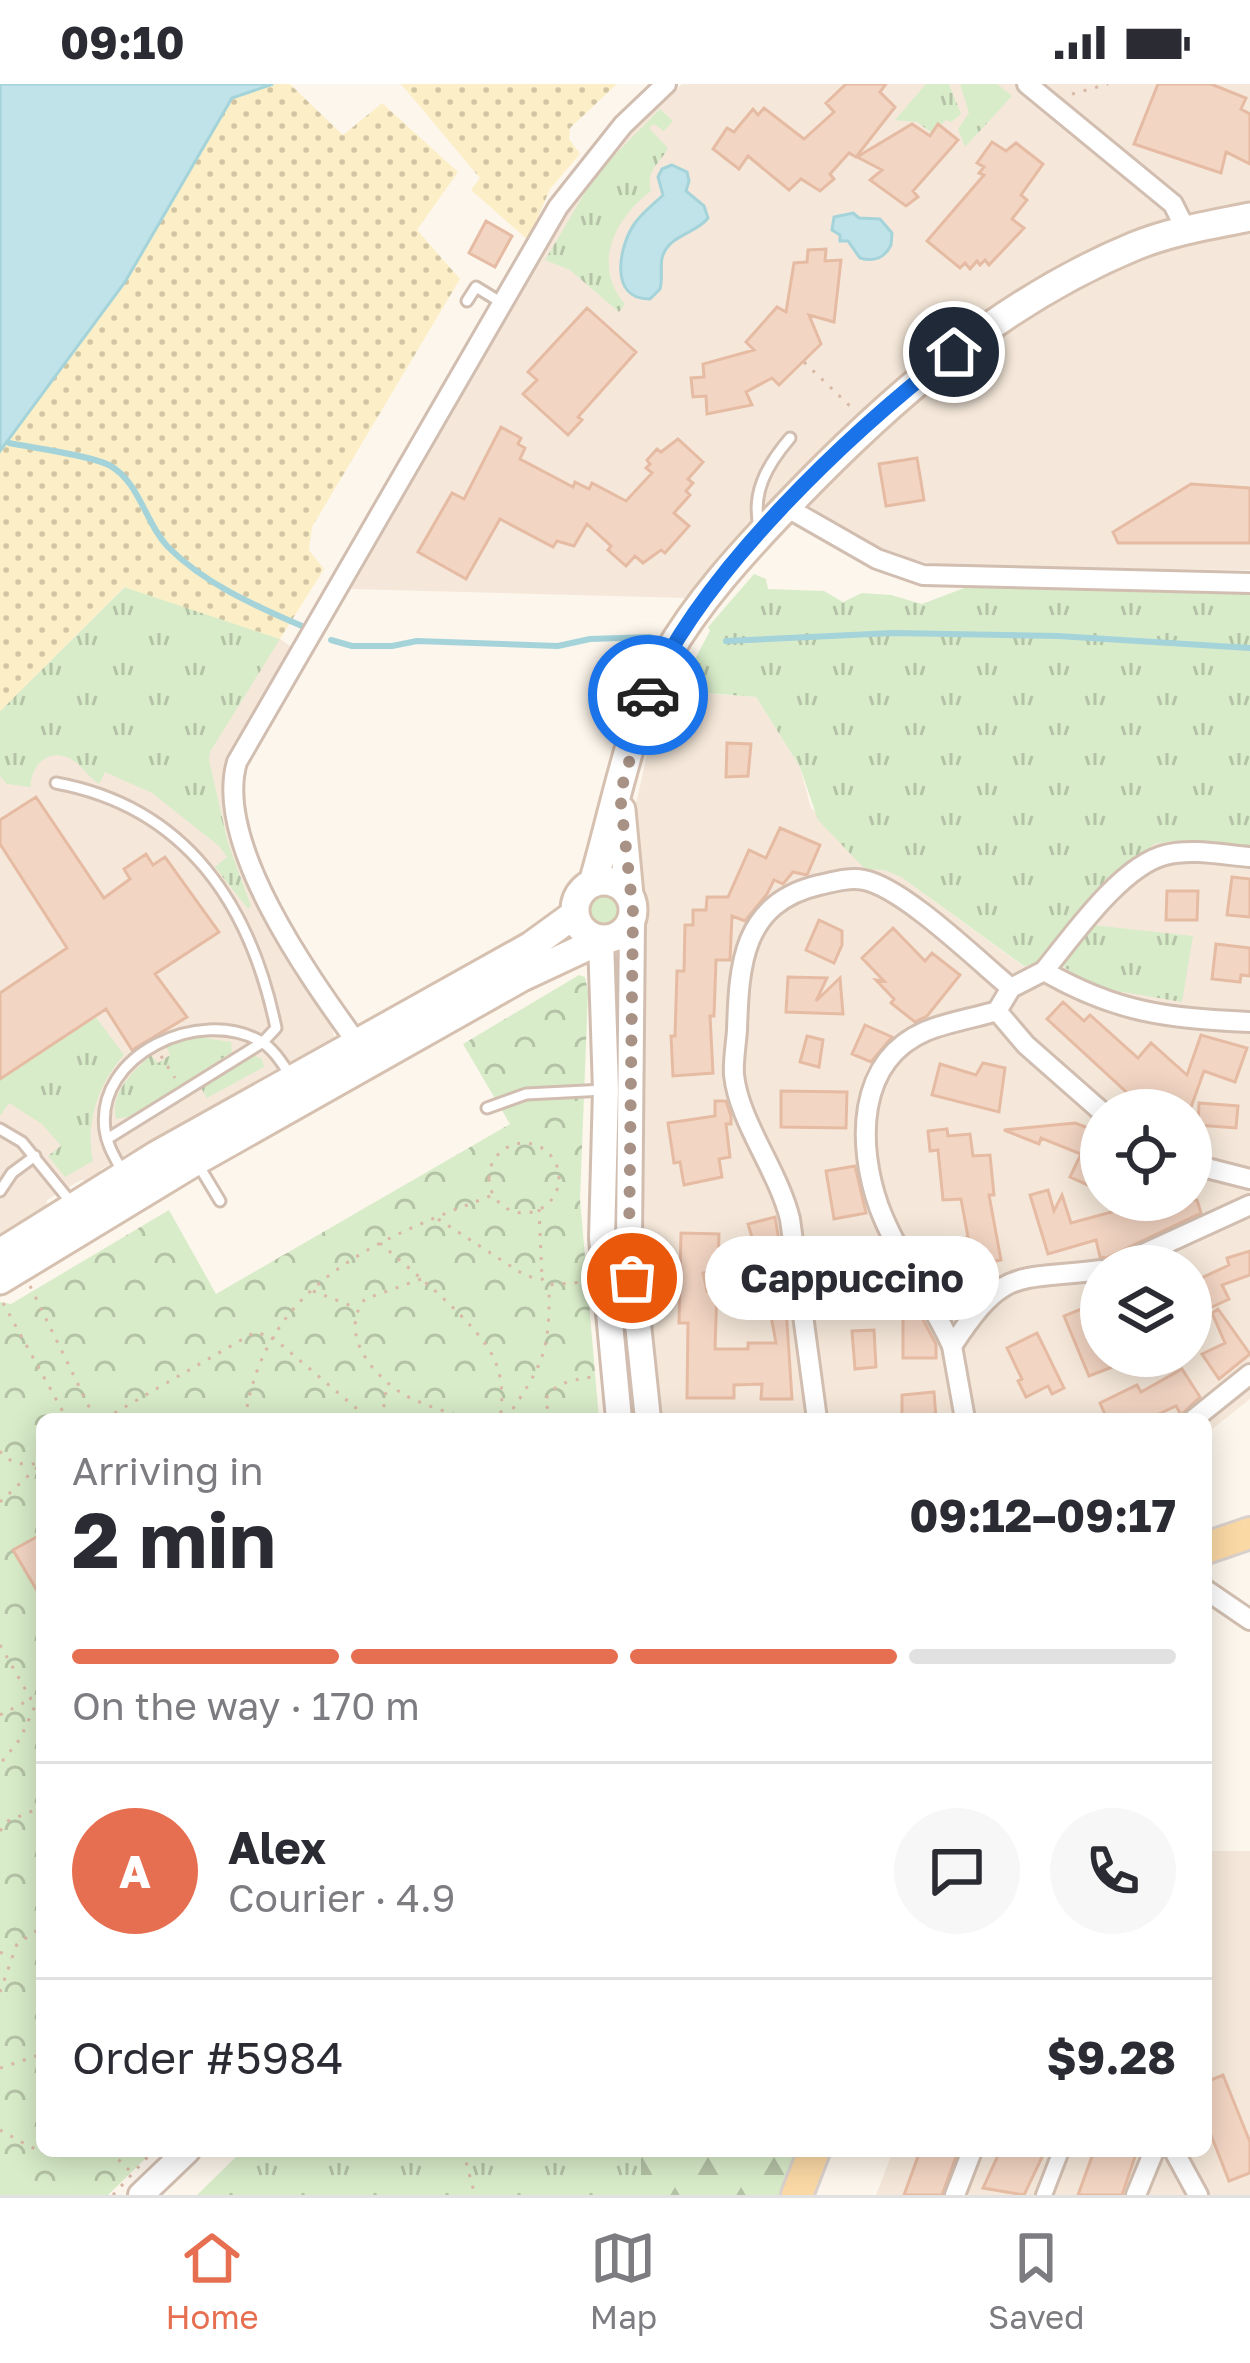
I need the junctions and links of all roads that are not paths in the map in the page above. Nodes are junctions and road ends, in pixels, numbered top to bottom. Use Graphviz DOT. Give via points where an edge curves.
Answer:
graph roads {
  1 [pos="666,84"];
  2 [pos="1027,84"];
  3 [pos="1250,217"];
  4 [pos="1186,230"];
  5 [pos="467,301"];
  6 [pos="502,303"];
  7 [pos="790,438"];
  8 [pos="786,507"];
  9 [pos="761,533"];
  10 [pos="1250,583"];
  11 [pos="56,783"];
  12 [pos="620,794"];
  13 [pos="1250,857"];
  14 [pos="593,883"];
  15 [pos="631,908"];
  16 [pos="574,914"];
  17 [pos="601,940"];
  18 [pos="1044,971"];
  19 [pos="1011,988"];
  20 [pos="997,1011"];
  21 [pos="1250,1022"];
  22 [pos="263,1042"];
  23 [pos="357,1042"];
  24 [pos="293,1080"];
  25 [pos="606,1090"];
  26 [pos="1080,1093"];
  27 [pos="487,1108"];
  28 [pos="0,1129"];
  29 [pos="107,1139"];
  30 [pos="35,1156"];
  31 [pos="196,1162"];
  32 [pos="1212,1169"];
  33 [pos="124,1175"];
  34 [pos="1250,1179"];
  35 [pos="0,1191"];
  36 [pos="220,1201"];
  37 [pos="1250,1205"];
  38 [pos="73,1206"];
  39 [pos="1163,1245"];
  40 [pos="0,1253"];
  41 [pos="1080,1272"];
  42 [pos="1,1290"];
  43 [pos="952,1346"];
  44 [pos="1250,1374"];
  45 [pos="618,1413"];
  46 [pos="647,1413"];
  47 [pos="816,1413"];
  48 [pos="964,1413"];
  49 [pos="1201,1413"];
  50 [pos="1250,1533"];
  51 [pos="1212,1546"];
  52 [pos="1212,1594"];
  53 [pos="1250,1620"];
  54 [pos="181,2157"];
  55 [pos="812,2157"];
  56 [pos="970,2157"];
  57 [pos="1059,2157"];
  58 [pos="1152,2157"];
  59 [pos="1177,2157"];
  60 [pos="147,2187"];
  61 [pos="797,2195"];
  62 [pos="956,2195"];
  63 [pos="1044,2195"];
  64 [pos="1136,2195"];
  65 [pos="1198,2195"];
  1 -- 6 [label="street" via="576,182"];
  2 -- 4 [label="street" via="1173,204"];
  3 -- 4 [label="main road"];
  4 -- 8 [label="main road" via="1078,274 954,352 892,401"];
  5 -- 6 [label="lane" via="476,286"];
  6 -- 23 [label="street" via="237,762 232,794 274,921"];
  7 -- 9 [label="lane" via="758,493"];
  8 -- 9 [label="main road"];
  8 -- 10 [label="street" via="877,560 922,575"];
  9 -- 12 [label="main road" via="664,660"];
  11 -- 22 [label="lane" via="138,813 222,886 270,996 276,1032"];
  12 -- 14 [label="main road"];
  12 -- 15 [label="main road"];
  13 -- 18 [label="street" via="1157,858 1093,911"];
  14 -- 15 [label="main road" via="613,882"];
  14 -- 16 [label="main road"];
  15 -- 17 [label="main road" via="620,935"];
  15 -- 46 [label="street" via="629,1239"];
  16 -- 17 [label="main road" via="584,932"];
  16 -- 23 [label="main road"];
  17 -- 25 [label="street"];
  17 -- 31 [label="main road"];
  18 -- 19 [label="street"];
  18 -- 21 [label="street" via="1111,1005"];
  19 -- 20 [label="street"];
  19 -- 47 [label="street" via="866,880 795,893 756,928 742,955 734,1072 740,1103 784,1192"];
  20 -- 26 [label="street"];
  20 -- 43 [label="street" via="924,1032 892,1054 874,1076 867,1104 880,1211"];
  22 -- 24 [label="lane"];
  22 -- 29 [label="lane"];
  22 -- 29 [label="lane" via="200,1030 144,1052 108,1100"];
  23 -- 24 [label="main road"];
  24 -- 33 [label="main road"];
  25 -- 27 [label="lane" via="549,1091"];
  25 -- 45 [label="street" via="602,1238"];
  28 -- 30 [label="lane"];
  29 -- 33 [label="lane"];
  30 -- 35 [label="lane"];
  30 -- 38 [label="lane"];
  31 -- 36 [label="lane"];
  31 -- 42 [label="main road"];
  32 -- 34 [label="street"];
  33 -- 38 [label="main road"];
  37 -- 39 [label="street"];
  38 -- 40 [label="main road"];
  41 -- 43 [label="street" via="996,1289"];
  43 -- 48 [label="street"];
  44 -- 49 [label="street"];
  50 -- 51 [label="main road"];
  52 -- 53 [label="street"];
  54 -- 60 [label="street"];
  55 -- 61 [label="main road"];
  56 -- 62 [label="street"];
  57 -- 63 [label="street"];
  58 -- 64 [label="street"];
  59 -- 65 [label="street"];
}
